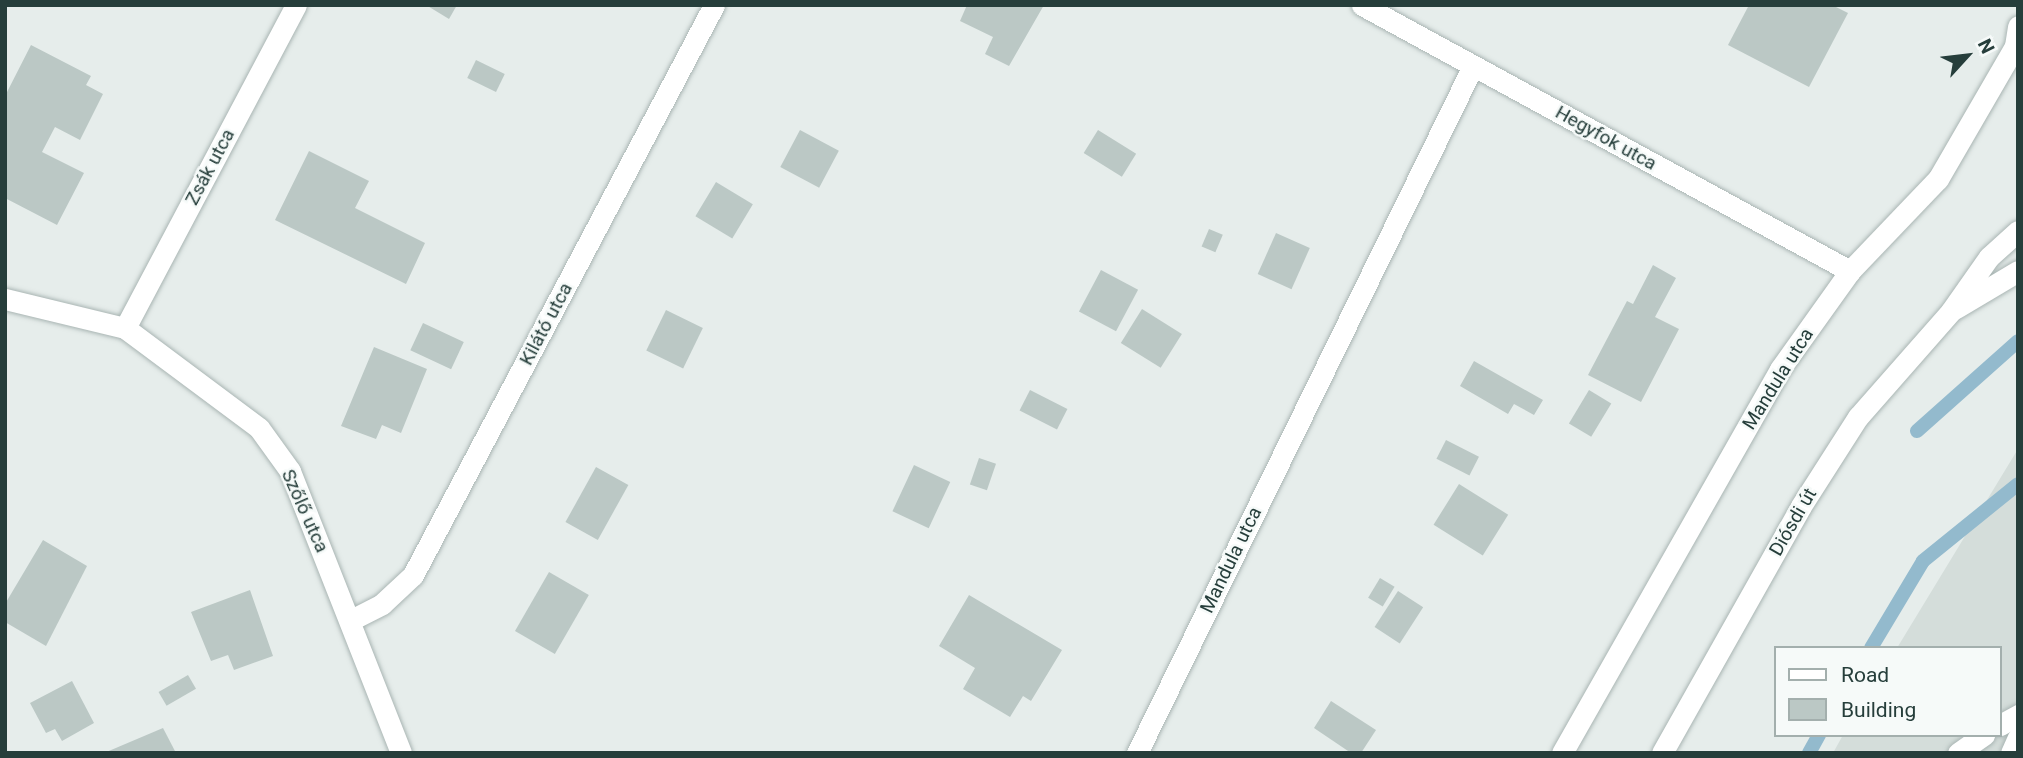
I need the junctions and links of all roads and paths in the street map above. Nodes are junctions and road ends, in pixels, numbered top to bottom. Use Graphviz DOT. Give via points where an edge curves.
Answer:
graph roads {
  1 [pos="296,5"];
  2 [pos="714,5"];
  3 [pos="1362,5"];
  4 [pos="2018,26"];
  5 [pos="1473,66"];
  6 [pos="2018,232"];
  7 [pos="1850,271"];
  8 [pos="2018,271"];
  9 [pos="5,299"];
  10 [pos="1951,311"];
  11 [pos="125,328"];
  12 [pos="351,620"];
  13 [pos="2018,715"];
  14 [pos="2002,724"];
  15 [pos="1981,737"];
  16 [pos="2018,737"];
  17 [pos="401,753"];
  18 [pos="1138,753"];
  19 [pos="1562,753"];
  20 [pos="1662,753"];
  21 [pos="1958,753"];
  22 [pos="2011,753"];
  1 -- 11 [label="street, Zsák utca"];
  2 -- 12 [label="street, Kilátó utca" via="413,575 382,604"];
  3 -- 5 [label="street, Hegyfok utca"];
  4 -- 7 [label="street, Mandula utca" via="2015,46 1938,179"];
  5 -- 7 [label="street, Hegyfok utca"];
  5 -- 18 [label="street, Mandula utca"];
  6 -- 10 [label="street, Diósdi út" via="1989,257"];
  7 -- 19 [label="street, Mandula utca" via="1780,369"];
  8 -- 10 [label="street, Diósdi út"];
  9 -- 11 [label="street, Szőlő utca"];
  10 -- 20 [label="street, Diósdi út" via="1858,417 1801,506"];
  11 -- 12 [label="street, Szőlő utca" via="259,428 290,471"];
  12 -- 17 [label="street, Szőlő utca"];
  13 -- 14 [label="street"];
  15 -- 21 [label="street"];
  16 -- 22 [label="street"];
}
